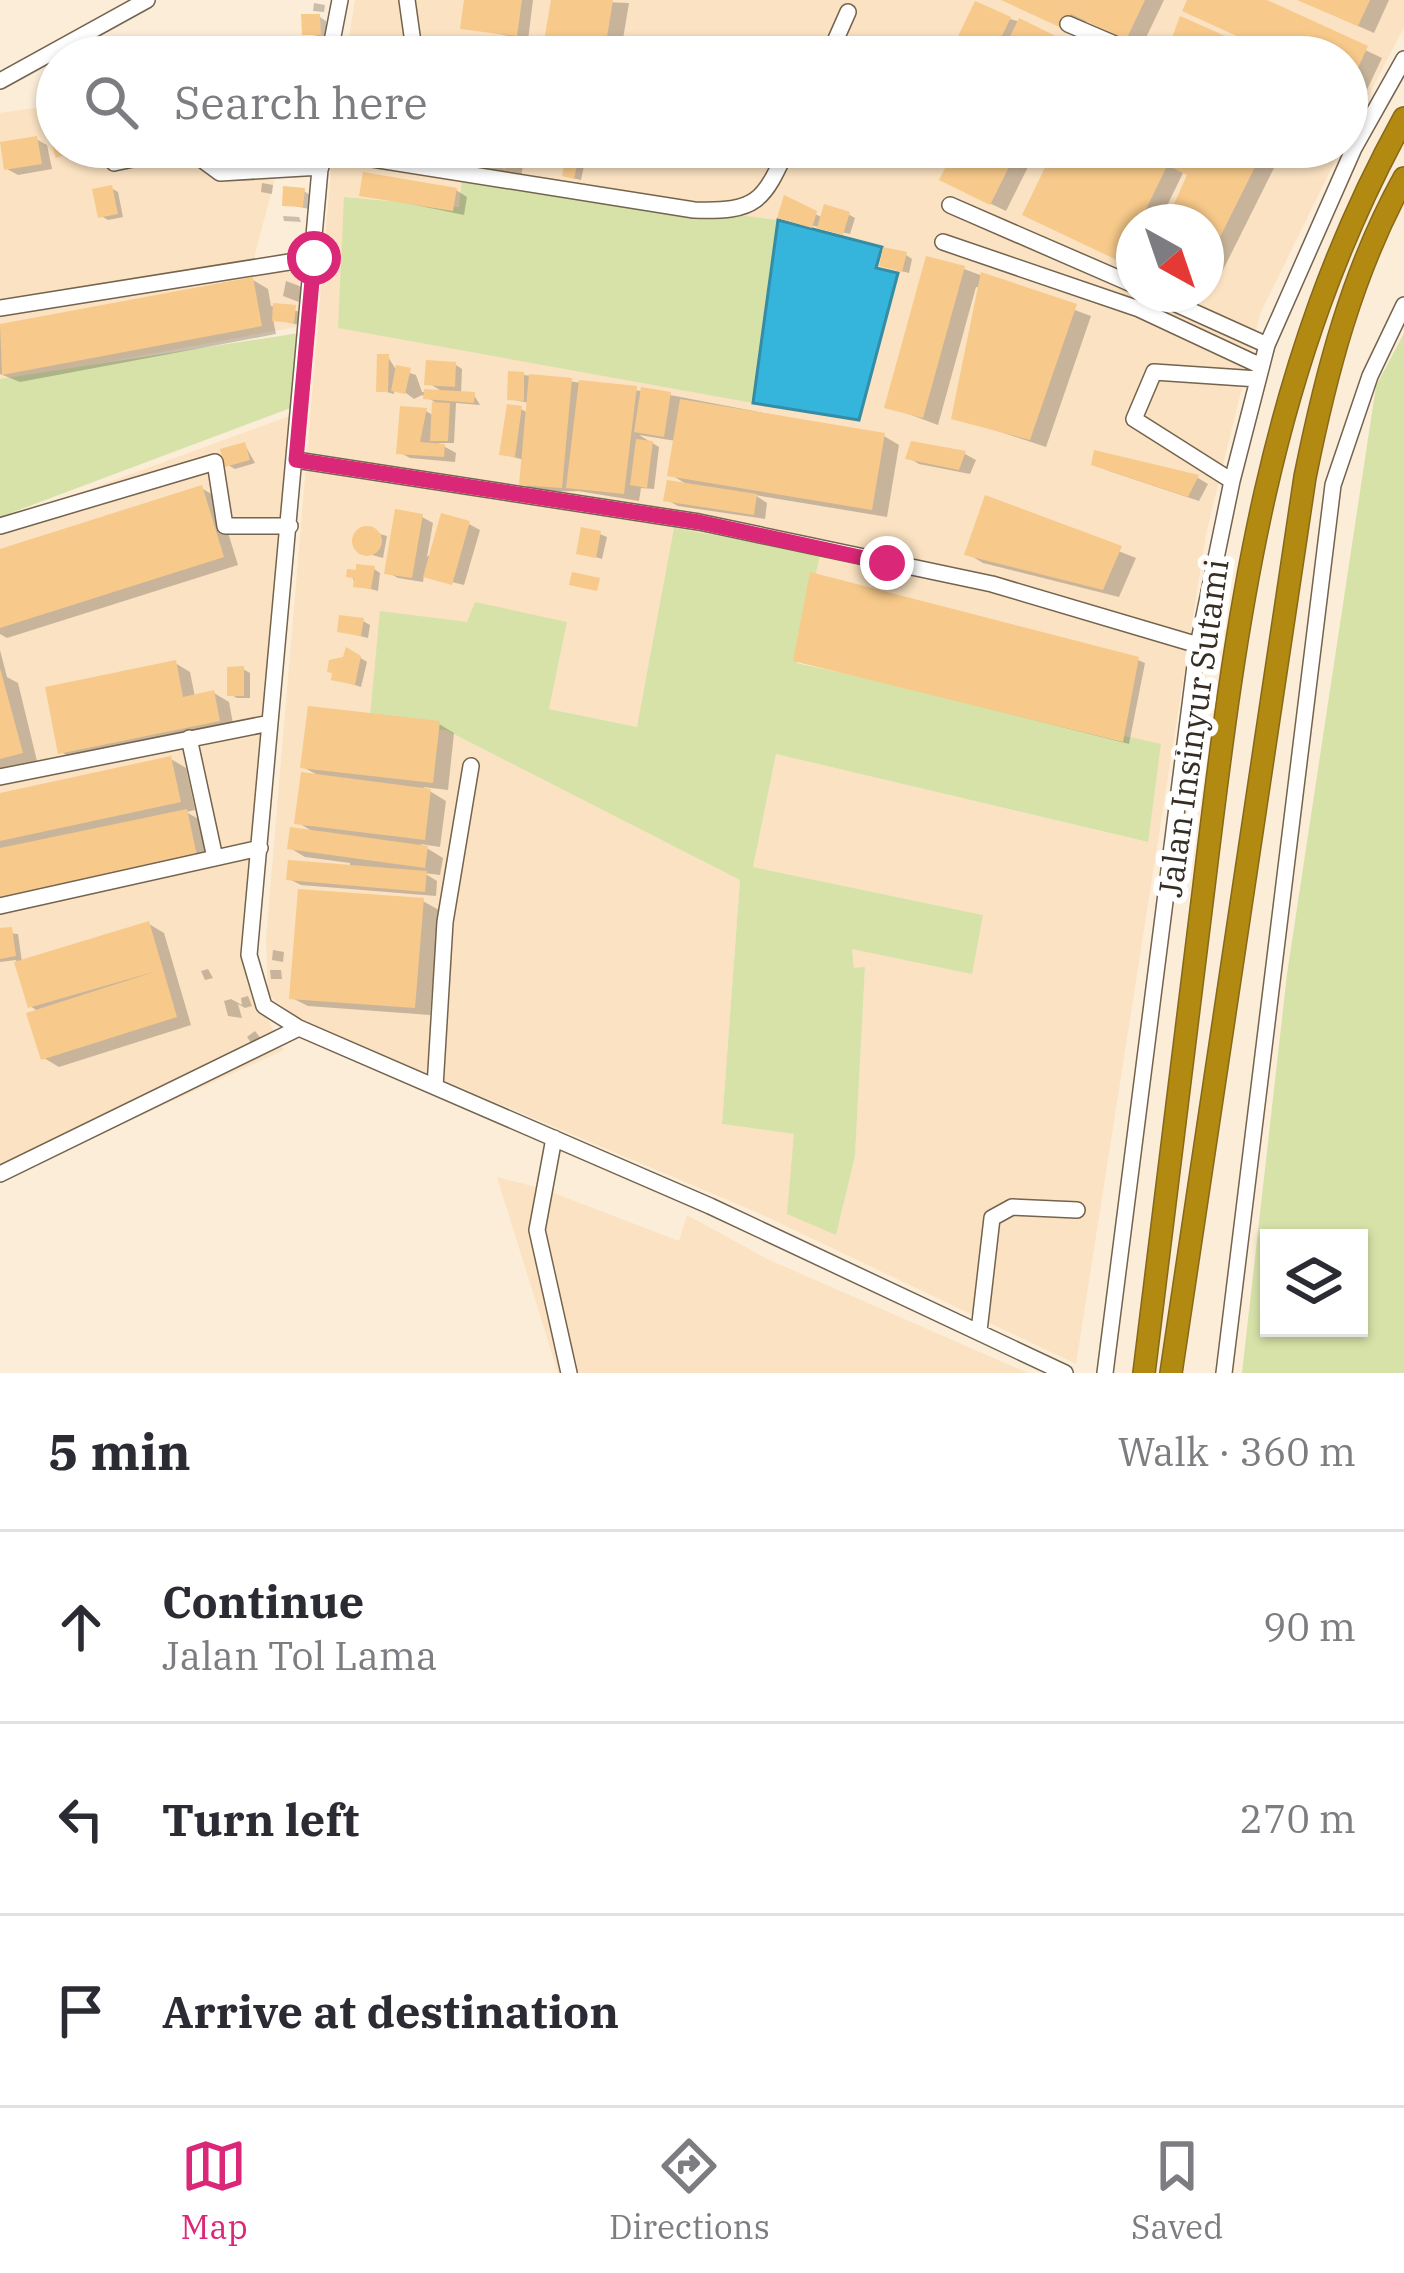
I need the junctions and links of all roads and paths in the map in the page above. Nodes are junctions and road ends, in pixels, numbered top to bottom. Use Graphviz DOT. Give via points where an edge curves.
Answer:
graph roads {
  1 [pos="147,0"];
  2 [pos="340,0"];
  3 [pos="407,0"];
  4 [pos="848,12"];
  5 [pos="1068,24"];
  6 [pos="82,36"];
  7 [pos="333,36"];
  8 [pos="412,36"];
  9 [pos="837,36"];
  10 [pos="1096,36"];
  11 [pos="1404,59"];
  12 [pos="36,61"];
  13 [pos="0,81"];
  14 [pos="1404,118"];
  15 [pos="1368,119"];
  16 [pos="213,168"];
  17 [pos="248,168"];
  18 [pos="321,168"];
  19 [pos="410,168"];
  20 [pos="778,168"];
  21 [pos="1342,168"];
  22 [pos="1404,178"];
  23 [pos="950,205"];
  24 [pos="943,242"];
  25 [pos="314,258"];
  26 [pos="1116,277"];
  27 [pos="1404,305"];
  28 [pos="0,308"];
  29 [pos="1194,312"];
  30 [pos="1267,345"];
  31 [pos="1260,372"];
  32 [pos="296,460"];
  33 [pos="1232,482"];
  34 [pos="0,526"];
  35 [pos="290,526"];
  36 [pos="1198,645"];
  37 [pos="270,724"];
  38 [pos="189,738"];
  39 [pos="471,766"];
  40 [pos="0,777"];
  41 [pos="260,848"];
  42 [pos="214,858"];
  43 [pos="0,906"];
  44 [pos="299,1028"];
  45 [pos="435,1087"];
  46 [pos="554,1138"];
  47 [pos="0,1174"];
  48 [pos="1077,1210"];
  49 [pos="979,1331"];
  50 [pos="568,1373"];
  51 [pos="1065,1373"];
  52 [pos="1105,1373"];
  53 [pos="1144,1373"];
  54 [pos="1171,1373"];
  55 [pos="1225,1373"];
  1 -- 6 [label="street"];
  2 -- 7 [label="street"];
  3 -- 8 [label="street"];
  4 -- 9 [label="street"];
  5 -- 10 [label="street"];
  11 -- 15 [label="street"];
  12 -- 13 [label="street"];
  14 -- 53 [label="highway, Jalan Insinyur Sutami" via="1339,254 1265,475 1236,625"];
  16 -- 17 [label="street"];
  18 -- 25 [label="street"];
  19 -- 20 [label="street" via="732,211 766,193"];
  21 -- 30 [label="street"];
  22 -- 54 [label="highway" via="1329,359 1305,477"];
  23 -- 26 [label="street"];
  24 -- 31 [label="street" via="1139,308"];
  25 -- 28 [label="street"];
  25 -- 32 [label="street"];
  27 -- 55 [label="street" via="1333,485"];
  29 -- 30 [label="street"];
  30 -- 31 [label="street"];
  31 -- 33 [label="street"];
  31 -- 33 [label="street" via="1154,372 1134,419"];
  32 -- 35 [label="street"];
  32 -- 36 [label="street" via="699,522 992,584"];
  33 -- 36 [label="street"];
  34 -- 35 [label="street" via="214,462 225,526"];
  35 -- 37 [label="street"];
  36 -- 52 [label="street"];
  37 -- 38 [label="street"];
  37 -- 41 [label="street"];
  38 -- 40 [label="street"];
  38 -- 42 [label="street"];
  39 -- 45 [label="street" via="445,922"];
  41 -- 42 [label="street"];
  41 -- 44 [label="street" via="249,955 254,980 270,1014"];
  42 -- 43 [label="street"];
  44 -- 45 [label="street"];
  44 -- 47 [label="street"];
  45 -- 46 [label="street"];
  46 -- 49 [label="street"];
  46 -- 50 [label="street" via="537,1229"];
  48 -- 49 [label="street" via="1012,1207 992,1218"];
  49 -- 51 [label="street"];
}
